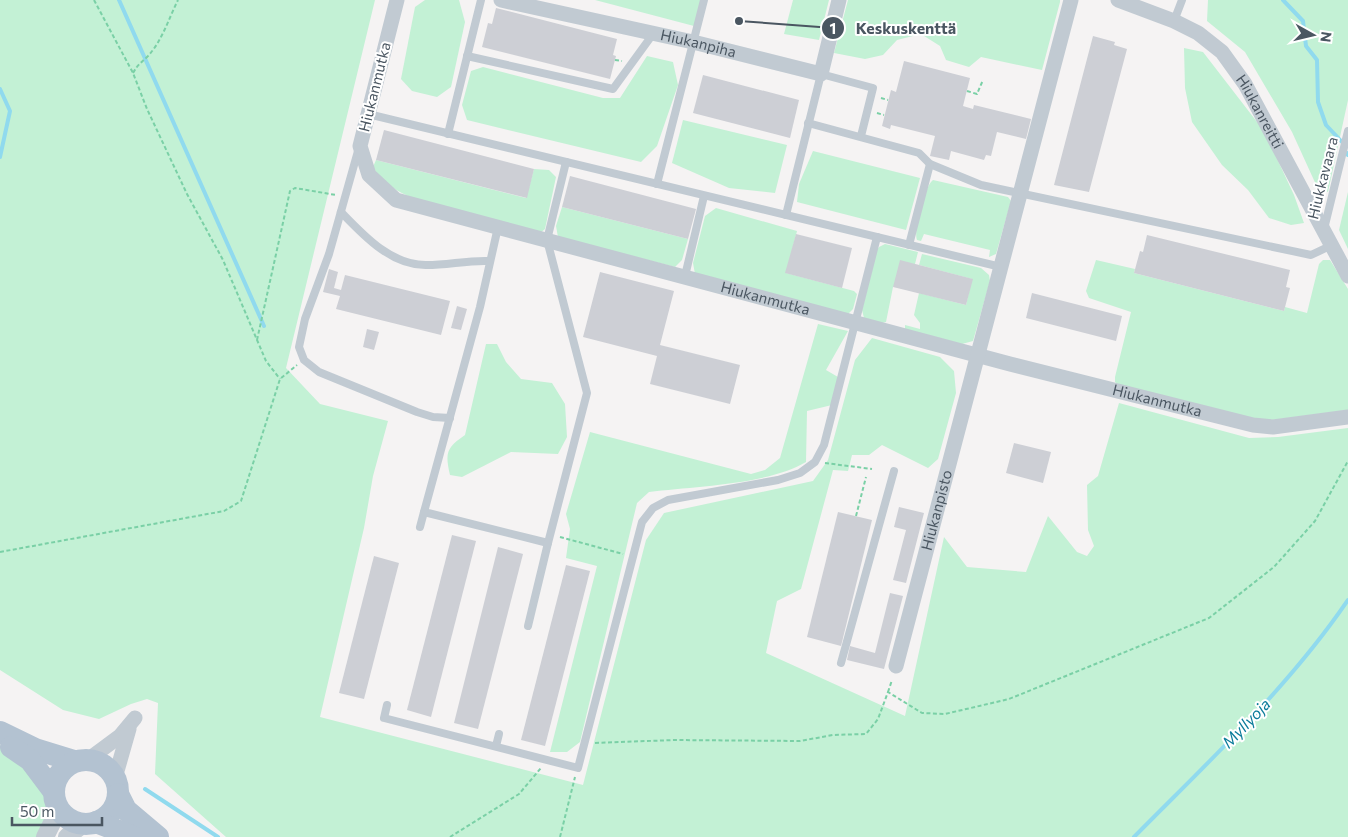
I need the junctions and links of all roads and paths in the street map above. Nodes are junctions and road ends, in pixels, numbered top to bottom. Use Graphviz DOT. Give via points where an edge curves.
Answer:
graph roads {
  1 [pos="94,0"];
  2 [pos="178,0"];
  3 [pos="397,0"];
  4 [pos="481,0"];
  5 [pos="704,0"];
  6 [pos="839,0"];
  7 [pos="1071,0"];
  8 [pos="1118,0"];
  9 [pos="1182,0"];
  10 [pos="509,1"];
  11 [pos="1174,21"];
  12 [pos="653,34"];
  13 [pos="693,42"];
  14 [pos="467,56"];
  15 [pos="133,73"];
  16 [pos="821,74"];
  17 [pos="983,80"];
  18 [pos="967,91"];
  19 [pos="883,98"];
  20 [pos="888,100"];
  21 [pos="368,114"];
  22 [pos="879,114"];
  23 [pos="884,115"];
  24 [pos="808,123"];
  25 [pos="1348,131"];
  26 [pos="448,134"];
  27 [pos="861,136"];
  28 [pos="360,146"];
  29 [pos="566,162"];
  30 [pos="930,164"];
  31 [pos="657,184"];
  32 [pos="1020,194"];
  33 [pos="704,196"];
  34 [pos="346,197"];
  35 [pos="341,212"];
  36 [pos="786,216"];
  37 [pos="498,227"];
  38 [pos="1324,230"];
  39 [pos="877,238"];
  40 [pos="547,240"];
  41 [pos="909,245"];
  42 [pos="1332,245"];
  43 [pos="489,261"];
  44 [pos="1000,267"];
  45 [pos="685,276"];
  46 [pos="1348,276"];
  47 [pos="856,322"];
  48 [pos="256,341"];
  49 [pos="977,355"];
  50 [pos="293,367"];
  51 [pos="280,379"];
  52 [pos="1348,417"];
  53 [pos="450,418"];
  54 [pos="1348,461"];
  55 [pos="815,462"];
  56 [pos="872,469"];
  57 [pos="894,470"];
  58 [pos="866,477"];
  59 [pos="424,512"];
  60 [pos="856,516"];
  61 [pos="420,527"];
  62 [pos="551,534"];
  63 [pos="548,543"];
  64 [pos="0,552"];
  65 [pos="632,556"];
  66 [pos="528,626"];
  67 [pos="841,663"];
  68 [pos="895,670"];
  69 [pos="888,692"];
  70 [pos="387,705"];
  71 [pos="0,732"];
  72 [pos="500,734"];
  73 [pos="0,739"];
  74 [pos="585,744"];
  75 [pos="496,746"];
  76 [pos="549,759"];
  77 [pos="82,760"];
  78 [pos="578,768"];
  79 [pos="117,786"];
  80 [pos="56,800"];
  81 [pos="82,828"];
  82 [pos="45,837"];
  83 [pos="134,837"];
  84 [pos="158,837"];
  85 [pos="450,837"];
  86 [pos="560,837"];
  1 -- 15 [label="path"];
  2 -- 15 [label="path" via="161,35"];
  3 -- 21 [label="street, Hiukanmutka"];
  4 -- 14 [label="lane"];
  5 -- 13 [label="lane"];
  6 -- 16 [label="street"];
  7 -- 32 [label="street"];
  8 -- 11 [label="street, Hiukanreitti"];
  9 -- 11 [label="lane"];
  10 -- 12 [label="street, Hiukanpiha"];
  11 -- 38 [label="street, Hiukanreitti" via="1222,52 1245,84"];
  12 -- 13 [label="street, Hiukanpiha"];
  12 -- 14 [label="lane" via="613,89"];
  13 -- 16 [label="street, Hiukanpiha"];
  13 -- 31 [label="lane"];
  14 -- 26 [label="lane"];
  15 -- 48 [label="path" via="187,194 223,260"];
  16 -- 24 [label="lane"];
  16 -- 27 [label="lane" via="874,88"];
  17 -- 18 [label="path" via="977,94"];
  19 -- 20 [label="path"];
  21 -- 26 [label="lane"];
  21 -- 28 [label="street, Hiukanmutka"];
  22 -- 23 [label="path"];
  24 -- 27 [label="lane"];
  24 -- 36 [label="lane"];
  25 -- 38 [label="lane, Hiukkavaara"];
  26 -- 29 [label="lane"];
  27 -- 30 [label="lane" via="918,153"];
  28 -- 34 [label="lane"];
  28 -- 37 [label="street, Hiukanmutka" via="369,175 396,200"];
  29 -- 31 [label="lane"];
  29 -- 40 [label="lane"];
  30 -- 32 [label="lane" via="981,185"];
  30 -- 41 [label="lane"];
  31 -- 33 [label="lane"];
  32 -- 42 [label="lane" via="1311,255"];
  32 -- 44 [label="street"];
  33 -- 36 [label="lane"];
  33 -- 45 [label="lane"];
  34 -- 35 [label="lane"];
  34 -- 48 [label="path" via="295,188 290,190"];
  35 -- 43 [label="lane" via="363,235 407,262 427,265"];
  35 -- 53 [label="lane" via="305,320 299,347 304,360 319,372 417,412 433,418"];
  36 -- 39 [label="lane"];
  37 -- 40 [label="street, Hiukanmutka"];
  37 -- 43 [label="lane"];
  38 -- 42 [label="street, Hiukanreitti"];
  39 -- 41 [label="lane"];
  39 -- 47 [label="lane"];
  40 -- 45 [label="street, Hiukanmutka"];
  40 -- 62 [label="lane" via="587,393"];
  41 -- 44 [label="lane"];
  42 -- 46 [label="street, Hiukanreitti"];
  43 -- 53 [label="lane"];
  44 -- 49 [label="street"];
  45 -- 47 [label="street, Hiukanmutka"];
  47 -- 49 [label="street, Hiukanmutka"];
  47 -- 55 [label="lane" via="824,445"];
  48 -- 51 [label="path"];
  49 -- 52 [label="street, Hiukanmutka" via="1253,425 1273,427"];
  49 -- 68 [label="street, Hiukanpisto"];
  50 -- 51 [label="path"];
  51 -- 64 [label="path" via="241,501 224,511"];
  53 -- 59 [label="lane"];
  54 -- 69 [label="path" via="1315,521 1274,567 1209,618 1009,699 945,714 922,713"];
  55 -- 56 [label="path"];
  55 -- 65 [label="lane" via="800,473 778,480 660,504 642,522"];
  57 -- 67 [label="lane"];
  58 -- 60 [label="path"];
  59 -- 61 [label="lane"];
  59 -- 63 [label="lane"];
  62 -- 63 [label="lane"];
  62 -- 65 [label="path"];
  63 -- 66 [label="lane"];
  65 -- 74 [label="lane"];
  68 -- 69 [label="path"];
  69 -- 74 [label="path" via="878,720 866,734 800,741"];
  70 -- 75 [label="lane" via="384,718"];
  71 -- 77 [label="main road" via="35,749"];
  72 -- 75 [label="lane"];
  73 -- 80 [label="main road" via="30,760"];
  74 -- 78 [label="lane"];
  75 -- 76 [label="lane"];
  76 -- 78 [label="lane"];
  76 -- 85 [label="path" via="519,794"];
  77 -- 79 [label="main road" via="105,766"];
  77 -- 79 [label="street" via="98,754 133,721 123,745"];
  77 -- 80 [label="main road" via="67,765 57,777"];
  78 -- 86 [label="path"];
  79 -- 81 [label="main road" via="113,809 108,815"];
  79 -- 84 [label="main road" via="126,810"];
  80 -- 81 [label="main road" via="68,819"];
  80 -- 82 [label="street" via="54,819"];
  81 -- 83 [label="main road"];
}
